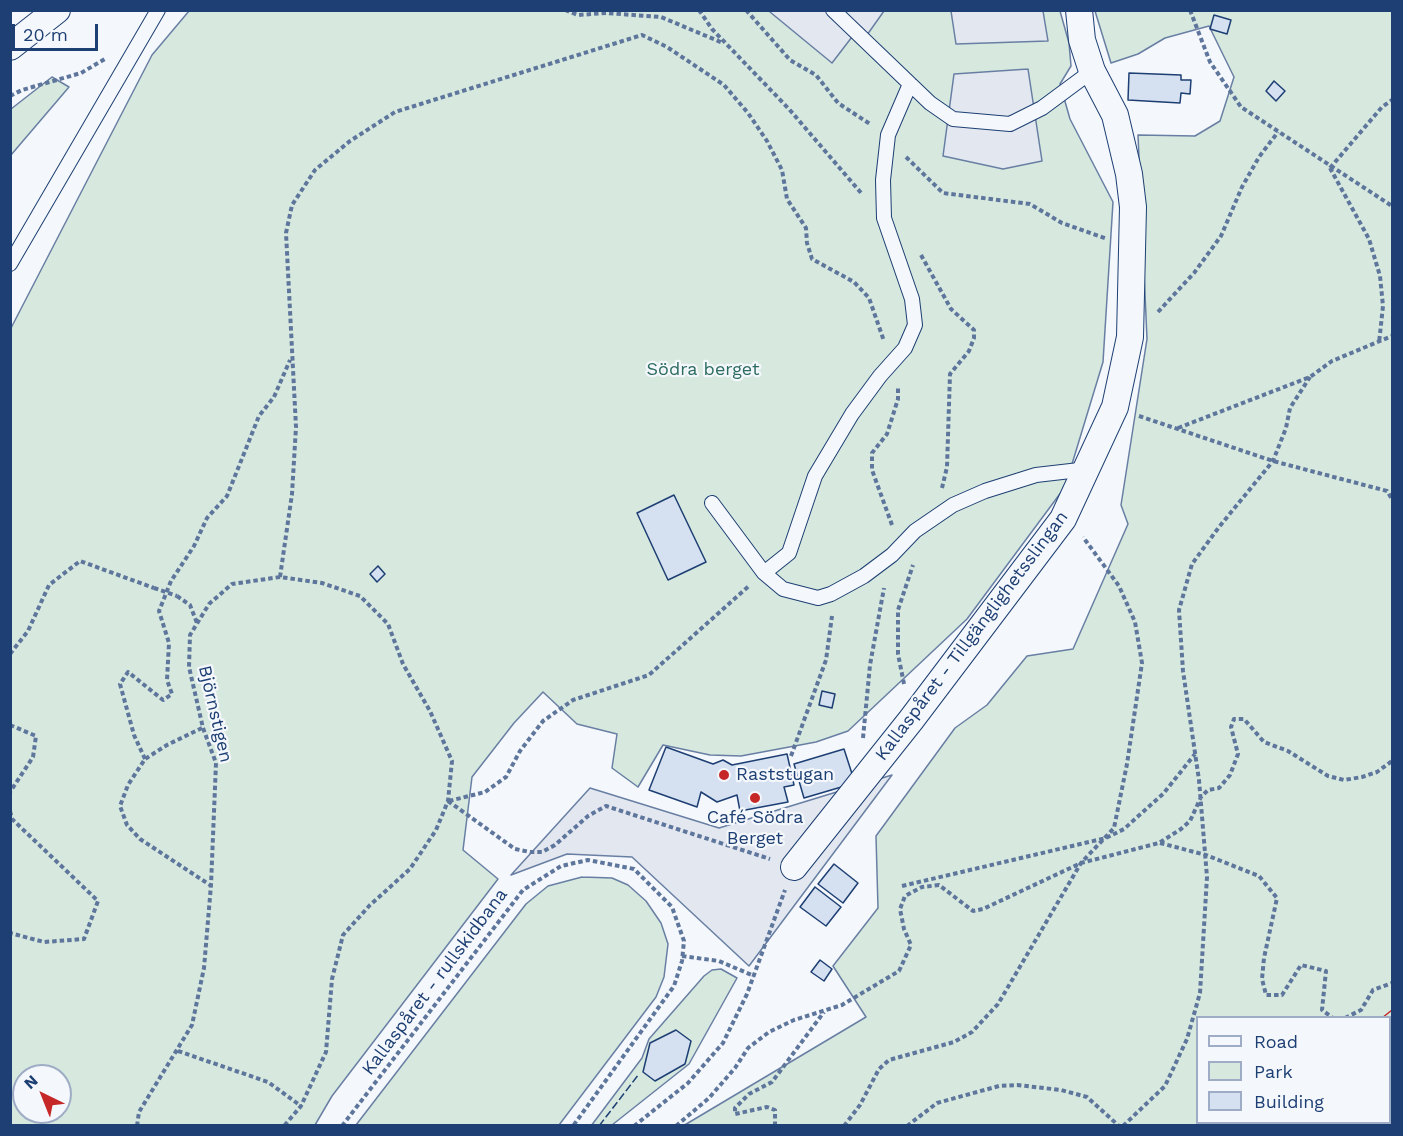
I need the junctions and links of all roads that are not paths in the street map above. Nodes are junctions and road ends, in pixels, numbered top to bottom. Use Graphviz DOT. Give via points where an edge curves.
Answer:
graph roads {
  1 [pos="57,10"];
  2 [pos="158,10"];
  3 [pos="833,10"];
  4 [pos="1078,10"];
  5 [pos="10,47"];
  6 [pos="1092,71"];
  7 [pos="910,84"];
  8 [pos="10,264"];
  9 [pos="1088,469"];
  10 [pos="712,503"];
  11 [pos="764,573"];
  12 [pos="794,867"];
  1 -- 5 [label="street"];
  2 -- 8 [label="lane"];
  3 -- 7 [label="lane"];
  4 -- 6 [label="street, Kallaspåret - Tillgänglighetsslingan"];
  6 -- 7 [label="lane" via="1042,108 1010,124 953,119"];
  6 -- 9 [label="street, Kallaspåret - Tillgänglighetsslingan" via="1115,115 1129,174 1133,248 1130,337 1115,407"];
  7 -- 11 [label="lane" via="888,139 883,180 884,218 912,299 915,325 905,348 852,414 815,476 789,553"];
  9 -- 11 [label="lane" via="1036,475 953,506 915,531 864,576 831,594 818,598 783,589"];
  9 -- 12 [label="street, Kallaspåret - Tillgänglighetsslingan" via="1067,511"];
  10 -- 11 [label="lane"];
}
